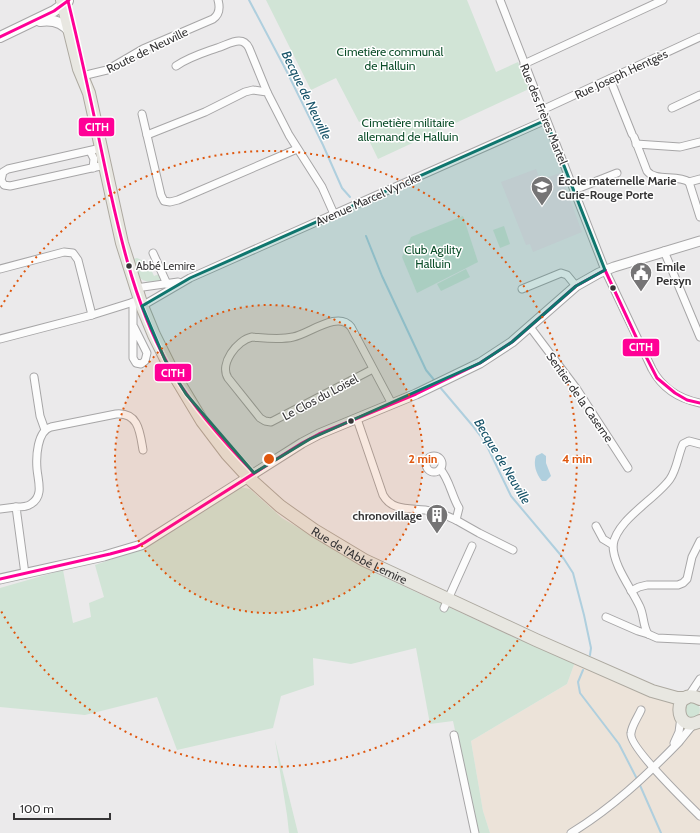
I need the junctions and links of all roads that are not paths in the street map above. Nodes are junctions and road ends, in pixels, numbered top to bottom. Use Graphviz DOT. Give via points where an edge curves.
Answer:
graph roads {
  1 [pos="218,0"];
  2 [pos="500,0"];
  3 [pos="663,0"];
  4 [pos="66,1"];
  5 [pos="28,24"];
  6 [pos="70,32"];
  7 [pos="0,37"];
  8 [pos="700,37"];
  9 [pos="524,64"];
  10 [pos="176,66"];
  11 [pos="84,75"];
  12 [pos="610,79"];
  13 [pos="267,92"];
  14 [pos="700,95"];
  15 [pos="672,108"];
  16 [pos="542,110"];
  17 [pos="142,114"];
  18 [pos="546,120"];
  19 [pos="147,135"];
  20 [pos="634,138"];
  21 [pos="700,142"];
  22 [pos="297,149"];
  23 [pos="95,150"];
  24 [pos="105,165"];
  25 [pos="93,168"];
  26 [pos="617,173"];
  27 [pos="700,179"];
  28 [pos="0,180"];
  29 [pos="689,182"];
  30 [pos="574,190"];
  31 [pos="334,214"];
  32 [pos="700,217"];
  33 [pos="700,241"];
  34 [pos="664,251"];
  35 [pos="154,253"];
  36 [pos="0,269"];
  37 [pos="605,270"];
  38 [pos="190,278"];
  39 [pos="167,284"];
  40 [pos="576,286"];
  41 [pos="136,288"];
  42 [pos="522,289"];
  43 [pos="138,303"];
  44 [pos="92,315"];
  45 [pos="134,327"];
  46 [pos="530,327"];
  47 [pos="700,337"];
  48 [pos="0,339"];
  49 [pos="373,369"];
  50 [pos="34,377"];
  51 [pos="700,402"];
  52 [pos="392,404"];
  53 [pos="357,419"];
  54 [pos="45,430"];
  55 [pos="700,444"];
  56 [pos="143,450"];
  57 [pos="628,468"];
  58 [pos="440,469"];
  59 [pos="251,475"];
  60 [pos="16,507"];
  61 [pos="0,509"];
  62 [pos="456,520"];
  63 [pos="596,526"];
  64 [pos="700,541"];
  65 [pos="613,545"];
  66 [pos="472,546"];
  67 [pos="513,550"];
  68 [pos="25,574"];
  69 [pos="0,579"];
  70 [pos="631,591"];
  71 [pos="447,600"];
  72 [pos="606,617"];
  73 [pos="648,634"];
  74 [pos="700,640"];
  75 [pos="700,679"];
  76 [pos="652,691"];
  77 [pos="692,698"];
  78 [pos="641,710"];
  79 [pos="680,714"];
  80 [pos="697,722"];
  81 [pos="454,735"];
  82 [pos="670,750"];
  83 [pos="654,767"];
  84 [pos="700,816"];
  85 [pos="475,833"];
  86 [pos="571,833"];
  1 -- 11 [label="street, Route de Neuville" via="219,11 213,19 143,49 107,70"];
  2 -- 9 [label="street, Rue des Frères Martel"];
  3 -- 9 [label="street"];
  4 -- 5 [label="main road" via="54,11"];
  4 -- 6 [label="main road, Rue de l'Abbé Lemire"];
  4 -- 11 [label="main road, Rue de l'Abbé Lemire"];
  5 -- 6 [label="main road" via="42,20 57,21"];
  5 -- 7 [label="main road"];
  6 -- 11 [label="main road, Rue de l'Abbé Lemire" via="79,69"];
  8 -- 12 [label="street, Rue Joseph Hentgès"];
  9 -- 16 [label="street, Rue des Frères Martel"];
  10 -- 13 [label="street" via="207,50 241,41 247,45"];
  11 -- 23 [label="main road, Rue de l'Abbé Lemire" via="89,93"];
  12 -- 16 [label="street, Rue Joseph Hentgès"];
  12 -- 20 [label="street"];
  13 -- 19 [label="street" via="245,92 205,112"];
  13 -- 22 [label="street"];
  14 -- 15 [label="street"];
  16 -- 18 [label="street, Rue des Frères Martel"];
  17 -- 19 [label="street"];
  18 -- 30 [label="street, Rue des Frères Martel"];
  18 -- 31 [label="street, Avenue Marcel Vyncke"];
  19 -- 22 [label="street" via="161,195 164,201 170,202"];
  20 -- 21 [label="street" via="680,147"];
  20 -- 29 [label="street" via="651,175"];
  22 -- 31 [label="street" via="322,187"];
  23 -- 24 [label="main road, Rue de l'Abbé Lemire"];
  23 -- 25 [label="street"];
  23 -- 28 [label="street" via="8,169 3,172"];
  24 -- 25 [label="street"];
  24 -- 41 [label="main road, Rue de l'Abbé Lemire" via="122,243"];
  25 -- 28 [label="street" via="10,186 4,185"];
  26 -- 30 [label="street"];
  27 -- 29 [label="street"];
  29 -- 32 [label="street"];
  30 -- 37 [label="street, Rue des Frères Martel"];
  31 -- 38 [label="street, Avenue Marcel Vyncke"];
  33 -- 34 [label="street"];
  34 -- 37 [label="street"];
  34 -- 47 [label="street"];
  35 -- 39 [label="street"];
  36 -- 44 [label="street" via="64,252 73,253 78,260"];
  37 -- 40 [label="street"];
  37 -- 51 [label="street, Rue des Frères Martel" via="657,378 674,393 687,400"];
  38 -- 39 [label="street, Avenue Marcel Vyncke"];
  38 -- 43 [label="street, Avenue Marcel Vyncke"];
  39 -- 41 [label="street, Avenue Marcel Vyncke"];
  40 -- 42 [label="street" via="562,273"];
  40 -- 46 [label="street"];
  41 -- 43 [label="main road, Rue de l'Abbé Lemire"];
  43 -- 44 [label="street, Avenue Marcel Vyncke"];
  43 -- 45 [label="street"];
  43 -- 59 [label="main road, Rue de l'Abbé Lemire" via="162,354 186,394"];
  44 -- 48 [label="street, Avenue Marcel Vyncke"];
  46 -- 52 [label="street" via="490,357"];
  46 -- 57 [label="street, Sentier de la Caserne" via="576,388"];
  49 -- 49 [label="street, Le Clos du Loisel" via="351,327 347,322 339,320 294,337 246,339 234,348 226,372 260,418 271,422"];
  49 -- 52 [label="street, Le Clos du Loisel"];
  50 -- 54 [label="street"];
  52 -- 53 [label="street"];
  53 -- 59 [label="street" via="306,441"];
  53 -- 62 [label="street" via="382,495 386,500 396,507 432,512"];
  54 -- 56 [label="street" via="123,414 137,424"];
  54 -- 60 [label="street" via="40,441 37,461 40,490 38,496 31,504"];
  55 -- 65 [label="street" via="689,441 683,444 671,478 628,520 616,534"];
  58 -- 62 [label="street" via="459,508"];
  59 -- 68 [label="street" via="141,545"];
  59 -- 71 [label="main road, Rue de l'Abbé Lemire" via="284,502 332,535"];
  60 -- 61 [label="street"];
  60 -- 68 [label="street"];
  62 -- 67 [label="street"];
  63 -- 65 [label="street" via="603,539"];
  64 -- 70 [label="street" via="692,557 687,579 683,583 642,586"];
  65 -- 70 [label="street" via="615,559"];
  66 -- 71 [label="street"];
  68 -- 69 [label="street"];
  70 -- 73 [label="street" via="640,607"];
  71 -- 76 [label="main road, Rue de l'Abbé Lemire" via="538,635 577,658"];
  72 -- 73 [label="street"];
  73 -- 74 [label="street" via="661,639"];
  75 -- 77 [label="street"];
  76 -- 77 [label="main road, Rue de l'Abbé Lemire" via="677,698"];
  76 -- 79 [label="main road, Rue de l'Abbé Lemire"];
  77 -- 79 [label="main road" via="680,704"];
  78 -- 83 [label="street" via="630,733 640,753"];
  79 -- 80 [label="main road, Rue de l'Abbé Lemire" via="687,722"];
  79 -- 82 [label="street" via="680,732"];
  80 -- 82 [label="street"];
  81 -- 85 [label="street"];
  82 -- 83 [label="street"];
  83 -- 84 [label="street"];
  83 -- 86 [label="street" via="604,811"];
}
